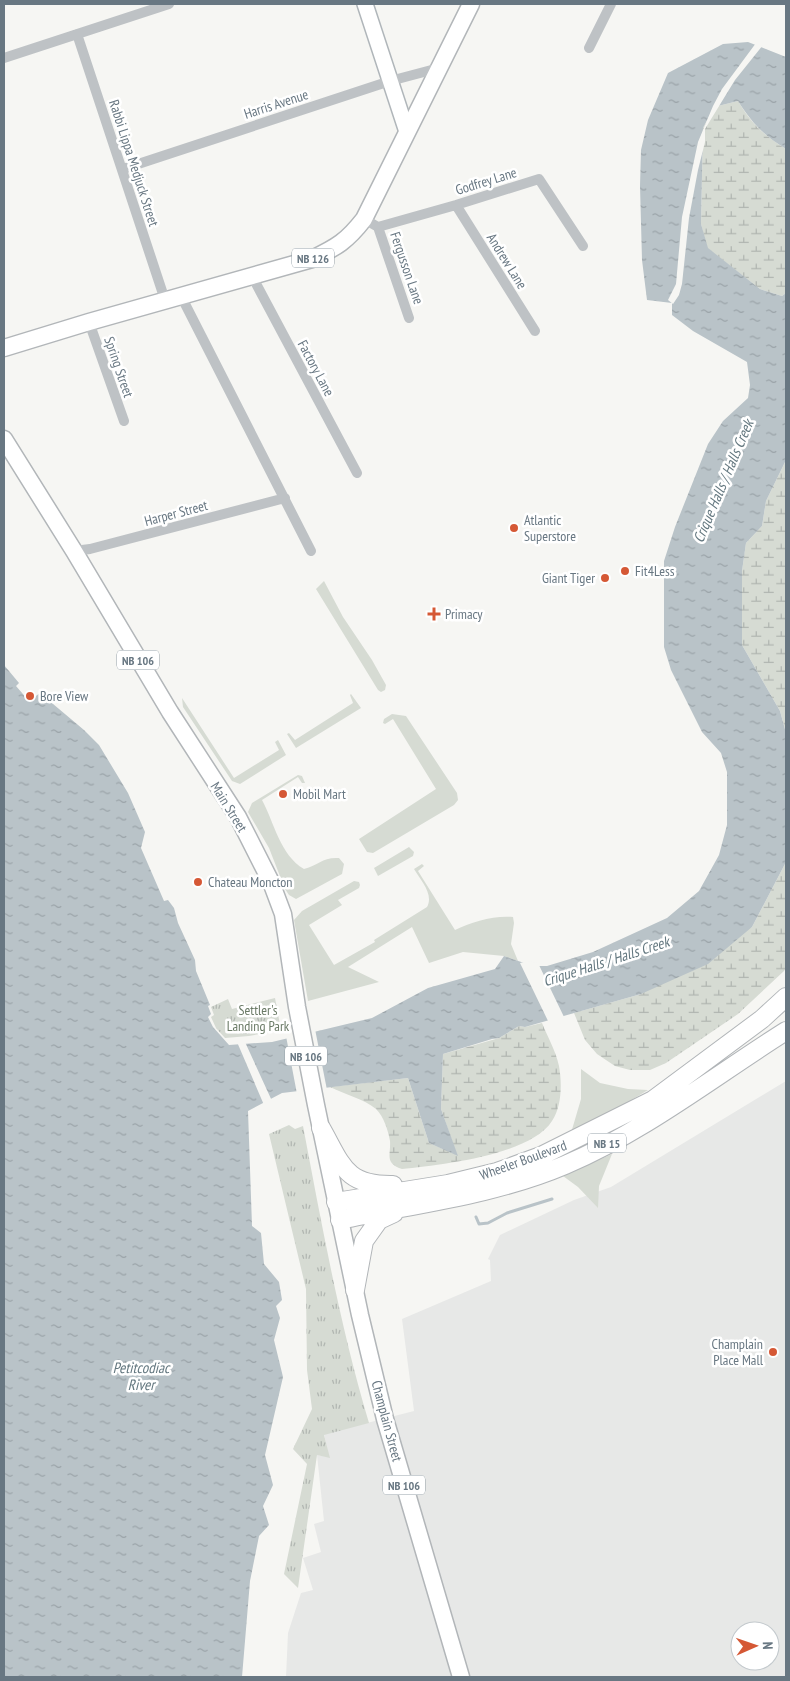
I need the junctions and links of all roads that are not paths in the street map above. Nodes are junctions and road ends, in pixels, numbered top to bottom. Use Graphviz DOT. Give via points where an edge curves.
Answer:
graph roads {
  1 [pos="169,4"];
  2 [pos="365,4"];
  3 [pos="471,4"];
  4 [pos="611,4"];
  5 [pos="76,34"];
  6 [pos="589,48"];
  7 [pos="4,58"];
  8 [pos="438,68"];
  9 [pos="390,81"];
  10 [pos="407,132"];
  11 [pos="123,169"];
  12 [pos="456,205"];
  13 [pos="371,223"];
  14 [pos="583,246"];
  15 [pos="252,276"];
  16 [pos="173,298"];
  17 [pos="409,318"];
  18 [pos="89,322"];
  19 [pos="535,331"];
  20 [pos="11,346"];
  21 [pos="4,354"];
  22 [pos="124,421"];
  23 [pos="4,439"];
  24 [pos="357,473"];
  25 [pos="285,498"];
  26 [pos="74,551"];
  27 [pos="312,551"];
  28 [pos="786,997"];
  29 [pos="786,1031"];
  30 [pos="320,1128"];
  31 [pos="448,1184"];
  32 [pos="336,1202"];
  33 [pos="406,1206"];
  34 [pos="340,1220"];
  35 [pos="355,1290"];
  36 [pos="461,1677"];
  1 -- 5 [label="street"];
  2 -- 9 [label="main road"];
  3 -- 8 [label="main road, NB 126"];
  4 -- 6 [label="street"];
  5 -- 7 [label="street"];
  5 -- 11 [label="street, Rabbi Lippa Medjuck Street"];
  8 -- 9 [label="street, Harris Avenue"];
  8 -- 10 [label="main road, NB 126"];
  9 -- 10 [label="main road"];
  9 -- 11 [label="street, Harris Avenue"];
  10 -- 13 [label="main road, NB 126"];
  11 -- 16 [label="street, Rabbi Lippa Medjuck Street"];
  12 -- 13 [label="street, Godfrey Lane"];
  12 -- 14 [label="street, Godfrey Lane" via="539,179"];
  12 -- 19 [label="street, Andrew Lane"];
  13 -- 15 [label="main road, NB 126" via="337,247 312,259"];
  13 -- 17 [label="street, Fergusson Lane"];
  15 -- 16 [label="main road, NB 126"];
  15 -- 24 [label="street, Factory Lane"];
  16 -- 18 [label="main road, NB 126"];
  16 -- 25 [label="street, Rabbi Lippa Medjuck Street"];
  18 -- 20 [label="main road, NB 126"];
  18 -- 22 [label="street, Spring Street"];
  20 -- 21 [label="main road"];
  23 -- 26 [label="main road, Main Street / NB 106"];
  25 -- 26 [label="street, Harper Street"];
  25 -- 27 [label="street, Rabbi Lippa Medjuck Street"];
  26 -- 30 [label="main road, Main Street / NB 106" via="170,712 238,816 271,882 282,914"];
  28 -- 31 [label="highway, Wheeler Boulevard / NB 15" via="762,1019 652,1100 541,1156 497,1172"];
  29 -- 33 [label="highway, Wheeler Boulevard / NB 15" via="640,1126 565,1165 498,1188"];
  30 -- 31 [label="highway" via="344,1170 361,1181 376,1185"];
  30 -- 32 [label="main road, Main Street / NB 106"];
  31 -- 32 [label="highway, Wheeler Boulevard / NB 15"];
  32 -- 34 [label="main road, Main Street / NB 106"];
  33 -- 34 [label="highway, Wheeler Boulevard / NB 15"];
  33 -- 35 [label="highway" via="379,1220 364,1241"];
  34 -- 35 [label="main road, Champlain Street / NB 106"];
  35 -- 36 [label="main road, Champlain Street / NB 106" via="385,1419"];
}
